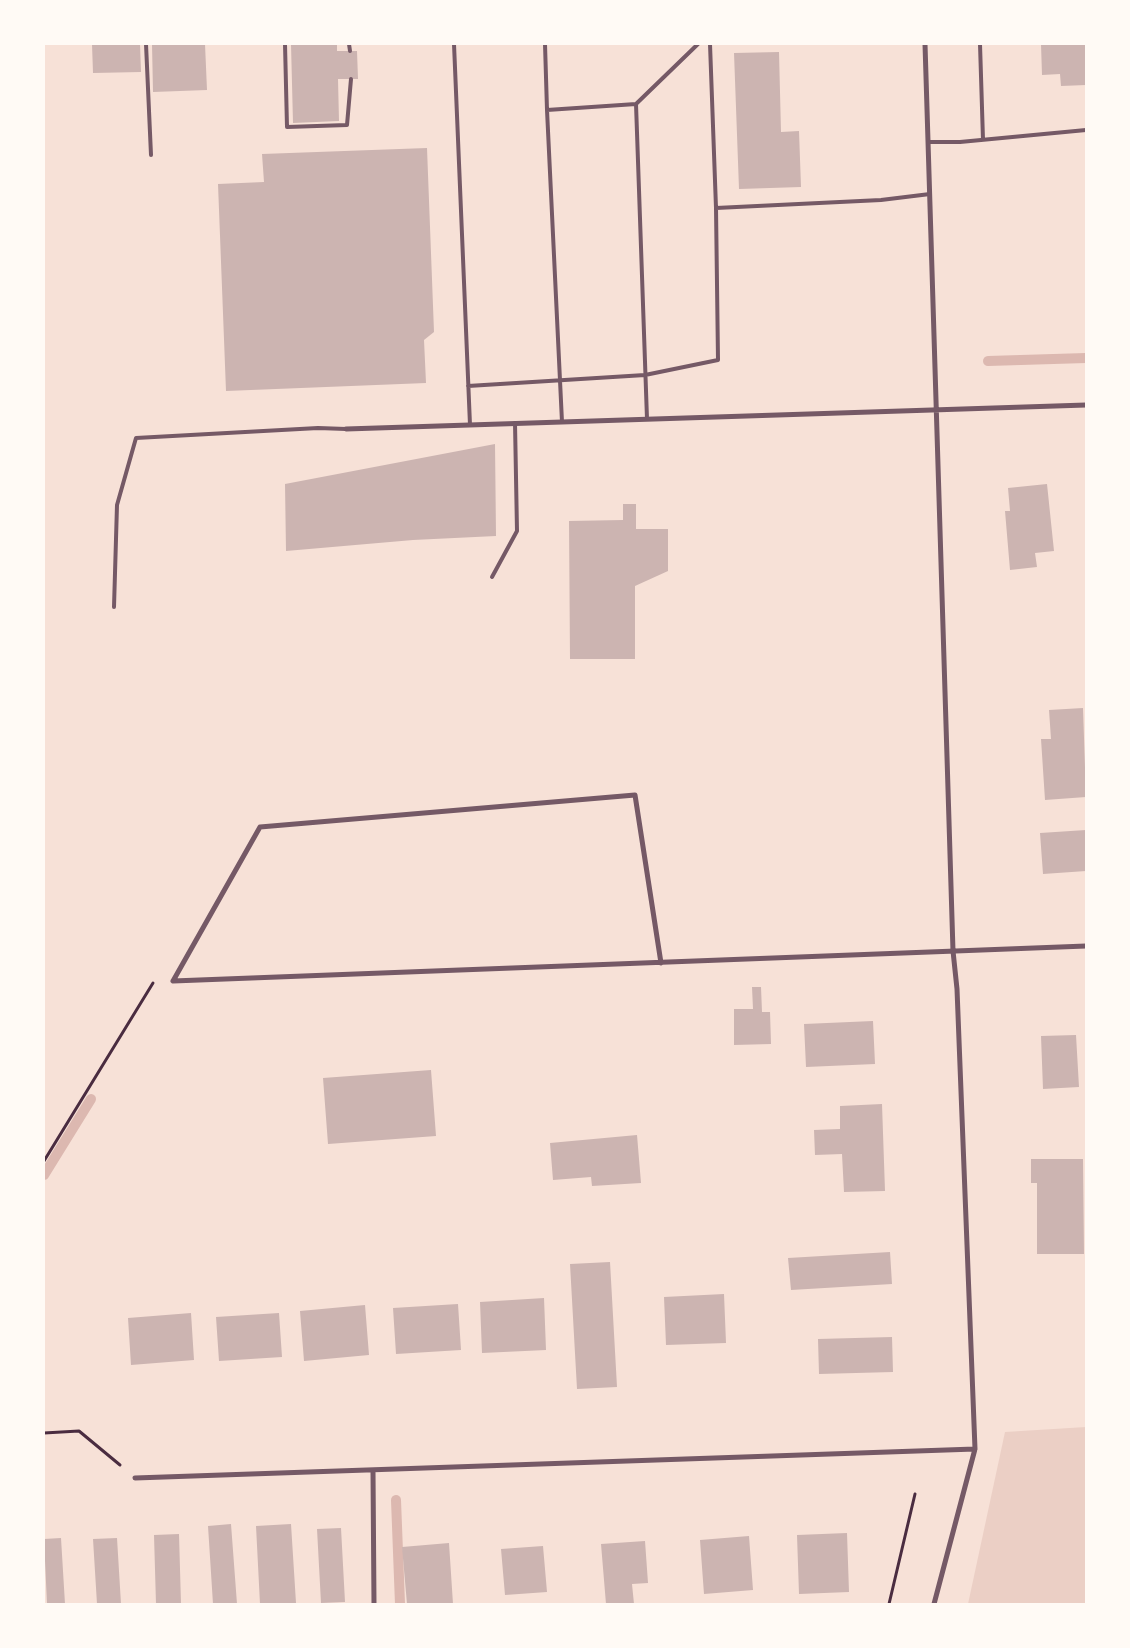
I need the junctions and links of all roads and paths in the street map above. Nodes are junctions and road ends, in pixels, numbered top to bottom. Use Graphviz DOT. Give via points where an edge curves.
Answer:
graph roads {
  1 [pos="146,44"];
  2 [pos="285,44"];
  3 [pos="349,44"];
  4 [pos="454,44"];
  5 [pos="545,44"];
  6 [pos="698,44"];
  7 [pos="710,44"];
  8 [pos="925,44"];
  9 [pos="980,44"];
  10 [pos="350,51"];
  11 [pos="351,79"];
  12 [pos="636,104"];
  13 [pos="547,110"];
  14 [pos="1086,130"];
  15 [pos="983,140"];
  16 [pos="928,142"];
  17 [pos="151,155"];
  18 [pos="930,194"];
  19 [pos="716,208"];
  20 [pos="645,375"];
  21 [pos="560,380"];
  22 [pos="468,386"];
  23 [pos="1086,405"];
  24 [pos="936,410"];
  25 [pos="647,419"];
  26 [pos="562,422"];
  27 [pos="515,423"];
  28 [pos="470,424"];
  29 [pos="346,429"];
  30 [pos="492,577"];
  31 [pos="114,607"];
  32 [pos="1086,946"];
  33 [pos="953,951"];
  34 [pos="661,963"];
  35 [pos="173,981"];
  36 [pos="44,1162"];
  37 [pos="44,1432"];
  38 [pos="975,1449"];
  39 [pos="373,1471"];
  40 [pos="135,1478"];
  41 [pos="915,1494"];
  42 [pos="374,1604"];
  43 [pos="889,1604"];
  44 [pos="934,1604"];
  1 -- 17 [label="lane"];
  2 -- 11 [label="lane" via="287,127 347,125"];
  3 -- 10 [label="lane"];
  4 -- 22 [label="lane"];
  5 -- 13 [label="lane"];
  6 -- 12 [label="lane"];
  7 -- 19 [label="lane"];
  8 -- 16 [label="street"];
  9 -- 15 [label="lane"];
  12 -- 13 [label="lane"];
  12 -- 20 [label="lane"];
  13 -- 21 [label="lane"];
  14 -- 15 [label="lane"];
  15 -- 16 [label="lane"];
  16 -- 18 [label="street"];
  18 -- 19 [label="lane" via="881,200"];
  18 -- 24 [label="street"];
  19 -- 20 [label="lane" via="718,360"];
  20 -- 21 [label="lane"];
  20 -- 25 [label="lane"];
  21 -- 22 [label="lane"];
  21 -- 26 [label="lane"];
  22 -- 28 [label="lane"];
  23 -- 24 [label="street"];
  24 -- 25 [label="street"];
  24 -- 33 [label="street"];
  25 -- 26 [label="street"];
  26 -- 27 [label="street"];
  27 -- 28 [label="street"];
  27 -- 30 [label="lane" via="517,530"];
  28 -- 29 [label="street"];
  29 -- 31 [label="lane" via="136,438 117,505"];
  32 -- 33 [label="street"];
  33 -- 34 [label="street"];
  33 -- 38 [label="street"];
  34 -- 35 [label="street"];
  34 -- 35 [label="street" via="635,795 260,827"];
  35 -- 36 [label="path" via="161,971"];
  37 -- 40 [label="path" via="79,1431"];
  38 -- 39 [label="street"];
  38 -- 44 [label="street"];
  39 -- 40 [label="street"];
  39 -- 42 [label="street"];
  41 -- 43 [label="path"];
}
